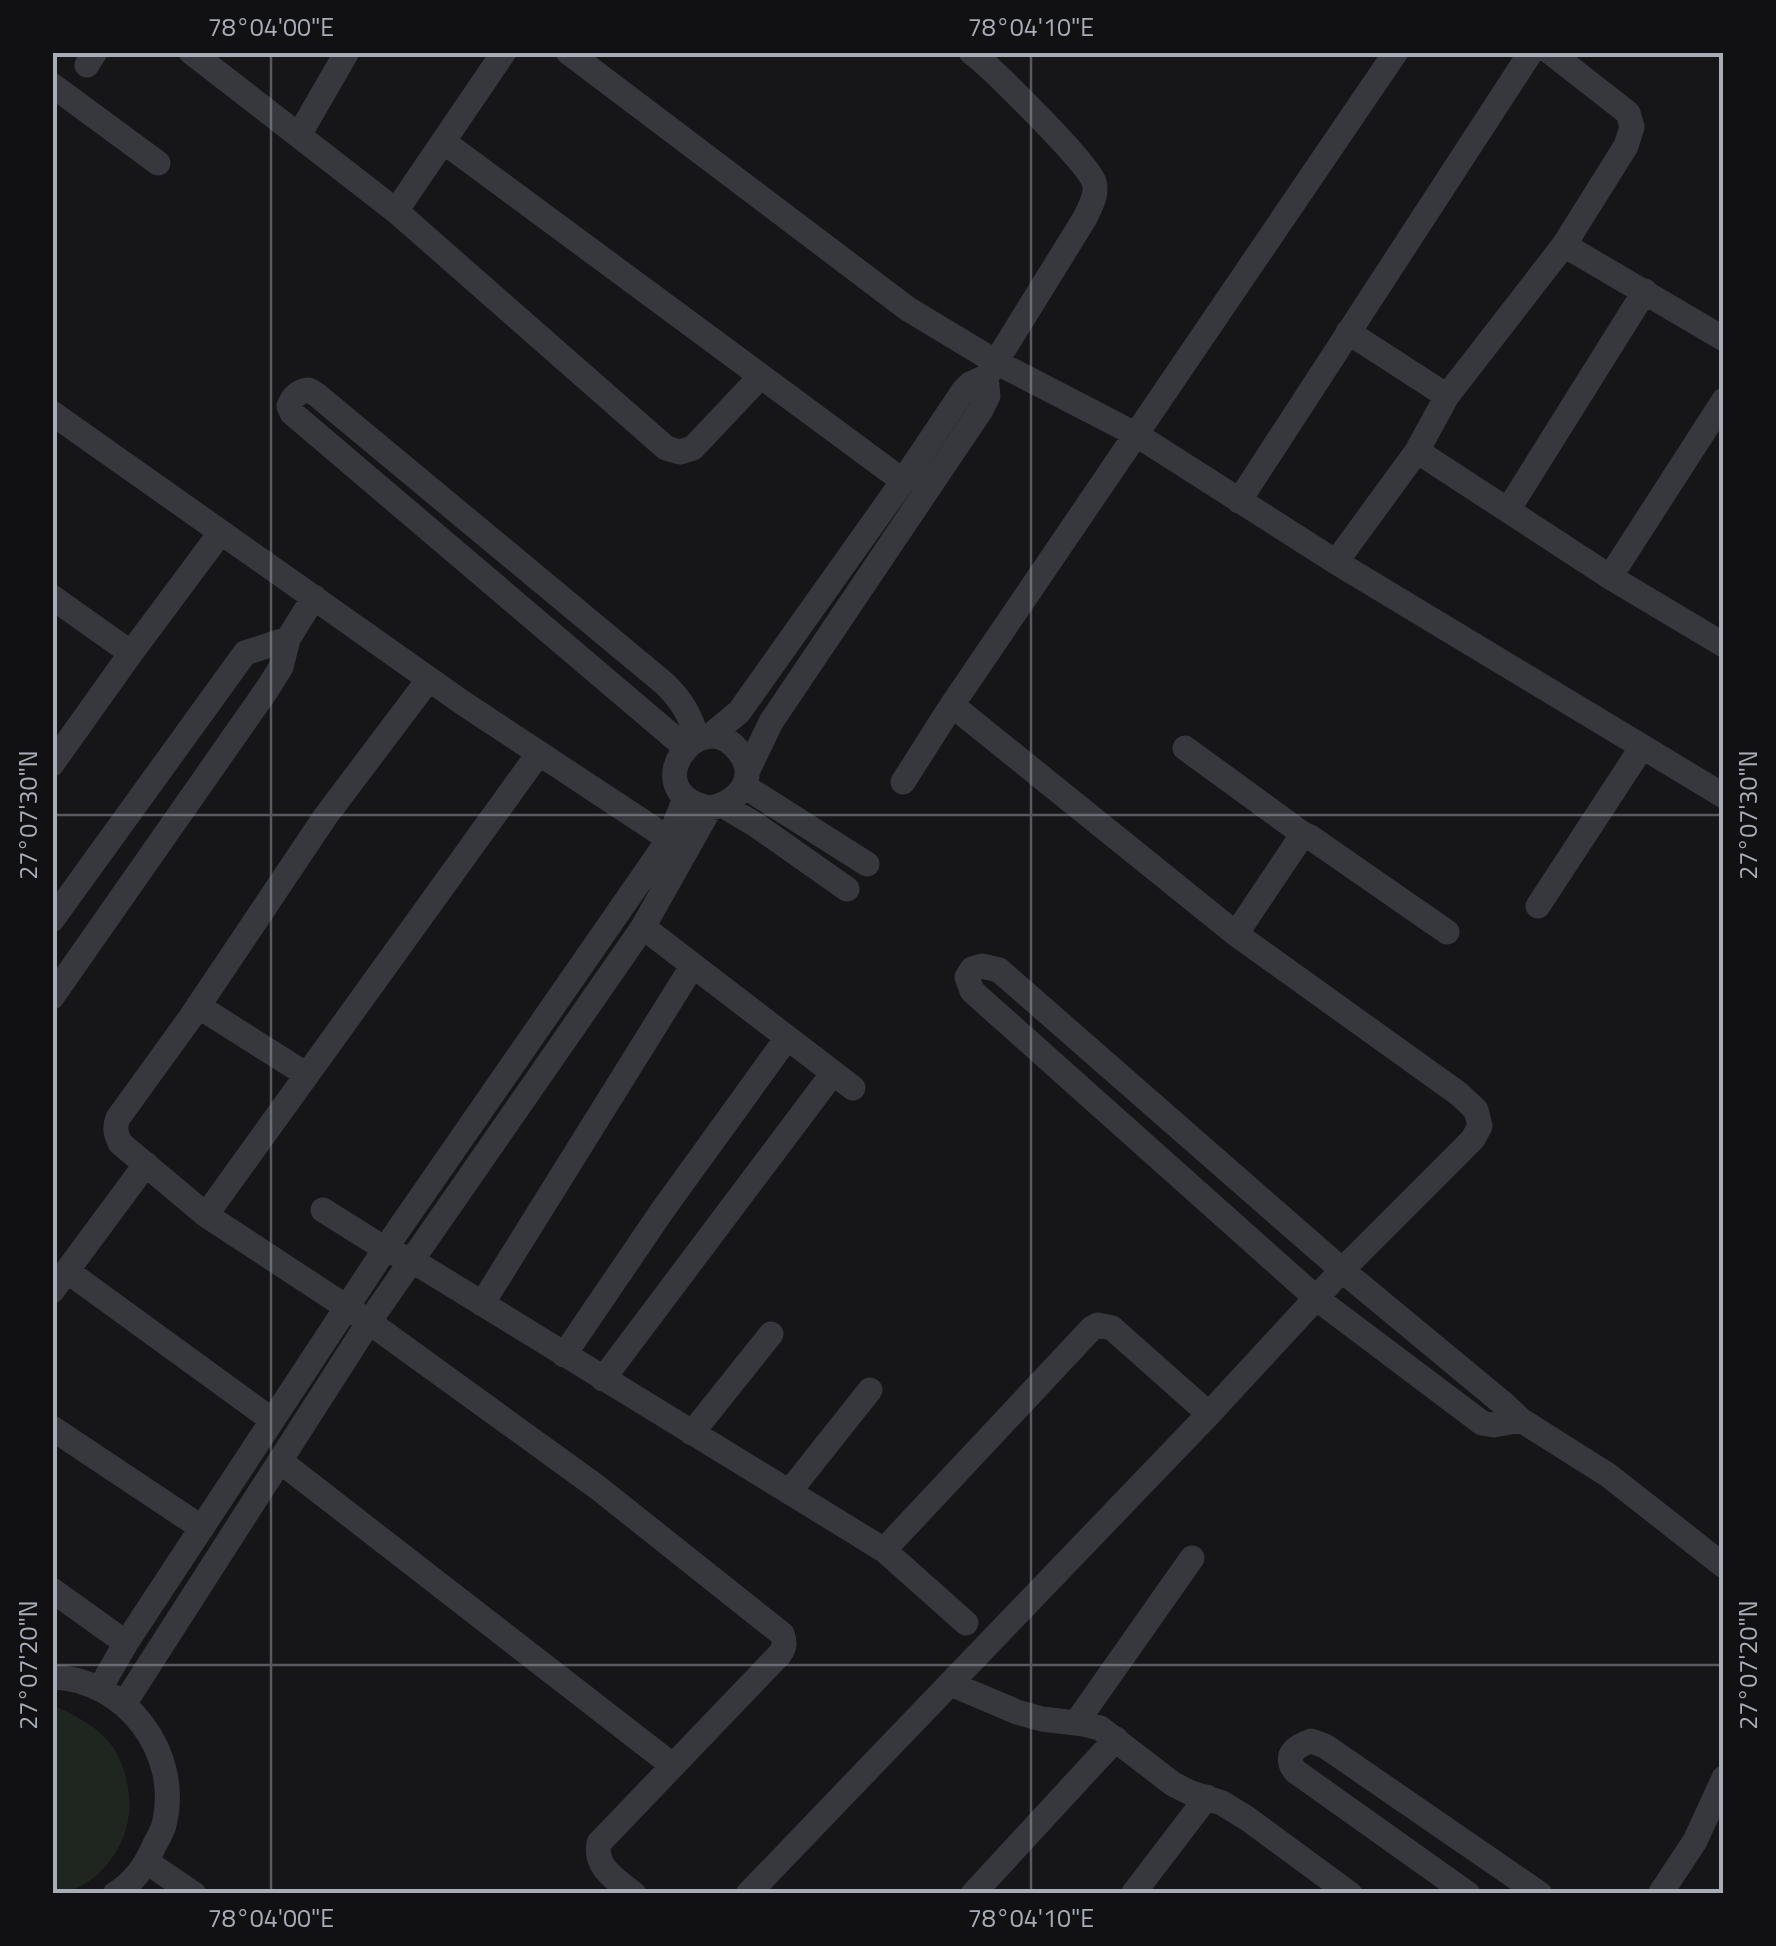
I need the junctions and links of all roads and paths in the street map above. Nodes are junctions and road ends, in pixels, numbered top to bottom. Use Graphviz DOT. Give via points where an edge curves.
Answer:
graph roads {
  1 [pos="190,52"];
  2 [pos="347,52"];
  3 [pos="504,52"];
  4 [pos="568,52"];
  5 [pos="971,52"];
  6 [pos="1396,52"];
  7 [pos="1531,52"];
  8 [pos="1550,52"];
  9 [pos="52,85"];
  10 [pos="299,135"];
  11 [pos="444,142"];
  12 [pos="158,163"];
  13 [pos="396,211"];
  14 [pos="1564,245"];
  15 [pos="1645,291"];
  16 [pos="1348,332"];
  17 [pos="1724,339"];
  18 [pos="991,369"];
  19 [pos="760,377"];
  20 [pos="1446,396"];
  21 [pos="1724,400"];
  22 [pos="52,414"];
  23 [pos="1137,434"];
  24 [pos="1417,452"];
  25 [pos="903,481"];
  26 [pos="1240,501"];
  27 [pos="1508,510"];
  28 [pos="221,532"];
  29 [pos="1336,562"];
  30 [pos="1610,577"];
  31 [pos="52,596"];
  32 [pos="314,597"];
  33 [pos="288,639"];
  34 [pos="1724,645"];
  35 [pos="131,653"];
  36 [pos="429,679"];
  37 [pos="952,705"];
  38 [pos="697,741"];
  39 [pos="1642,747"];
  40 [pos="1185,748"];
  41 [pos="539,753"];
  42 [pos="52,764"];
  43 [pos="745,779"];
  44 [pos="903,782"];
  45 [pos="1724,796"];
  46 [pos="685,798"];
  47 [pos="717,807"];
  48 [pos="1302,834"];
  49 [pos="669,839"];
  50 [pos="868,864"];
  51 [pos="847,889"];
  52 [pos="1538,906"];
  53 [pos="52,920"];
  54 [pos="643,927"];
  55 [pos="1447,932"];
  56 [pos="1236,934"];
  57 [pos="693,965"];
  58 [pos="52,997"];
  59 [pos="198,1006"];
  60 [pos="787,1038"];
  61 [pos="307,1074"];
  62 [pos="146,1164"];
  63 [pos="323,1210"];
  64 [pos="206,1214"];
  65 [pos="386,1248"];
  66 [pos="413,1262"];
  67 [pos="1342,1270"];
  68 [pos="60,1281"];
  69 [pos="1316,1298"];
  70 [pos="482,1304"];
  71 [pos="358,1315"];
  72 [pos="770,1334"];
  73 [pos="564,1355"];
  74 [pos="603,1378"];
  75 [pos="870,1390"];
  76 [pos="1209,1414"];
  77 [pos="272,1420"];
  78 [pos="1521,1420"];
  79 [pos="52,1428"];
  80 [pos="692,1433"];
  81 [pos="280,1461"];
  82 [pos="789,1492"];
  83 [pos="202,1528"];
  84 [pos="884,1550"];
  85 [pos="1192,1558"];
  86 [pos="1724,1566"];
  87 [pos="52,1590"];
  88 [pos="966,1623"];
  89 [pos="126,1643"];
  90 [pos="52,1677"];
  91 [pos="951,1684"];
  92 [pos="100,1688"];
  93 [pos="124,1704"];
  94 [pos="1076,1723"];
  95 [pos="1116,1738"];
  96 [pos="672,1765"];
  97 [pos="1724,1778"];
  98 [pos="1206,1797"];
  99 [pos="147,1862"];
  100 [pos="1660,1893"];
  101 [pos="115,1894"];
  102 [pos="194,1894"];
  103 [pos="634,1894"];
  104 [pos="748,1894"];
  105 [pos="973,1894"];
  106 [pos="1133,1894"];
  107 [pos="1350,1894"];
  108 [pos="1468,1894"];
  109 [pos="1540,1894"];
  1 -- 10 [label="street"];
  2 -- 10 [label="street"];
  3 -- 11 [label="street"];
  4 -- 18 [label="street"];
  5 -- 18 [label="street" via="1096,185 1085,218"];
  6 -- 23 [label="street"];
  7 -- 16 [label="street"];
  8 -- 14 [label="street" via="1628,114 1632,126"];
  9 -- 12 [label="street"];
  10 -- 13 [label="street"];
  11 -- 13 [label="street"];
  11 -- 19 [label="street"];
  13 -- 19 [label="street" via="666,448 693,448"];
  14 -- 15 [label="street"];
  14 -- 20 [label="street"];
  15 -- 17 [label="street"];
  15 -- 27 [label="street"];
  16 -- 20 [label="street"];
  16 -- 26 [label="street"];
  18 -- 23 [label="street"];
  18 -- 25 [label="street" via="964,390"];
  18 -- 43 [label="street" via="981,410 771,722"];
  19 -- 25 [label="street"];
  20 -- 24 [label="street"];
  21 -- 30 [label="street"];
  22 -- 28 [label="street"];
  23 -- 26 [label="street"];
  23 -- 37 [label="street"];
  24 -- 27 [label="street"];
  24 -- 29 [label="street"];
  25 -- 38 [label="street" via="739,712"];
  26 -- 29 [label="street"];
  27 -- 30 [label="street"];
  28 -- 32 [label="street"];
  28 -- 35 [label="street"];
  29 -- 39 [label="street"];
  30 -- 34 [label="street"];
  31 -- 35 [label="street"];
  32 -- 33 [label="street"];
  32 -- 36 [label="street"];
  33 -- 53 [label="street" via="245,653"];
  33 -- 58 [label="street" via="281,668"];
  35 -- 42 [label="street"];
  36 -- 41 [label="street"];
  36 -- 59 [label="street" via="325,817"];
  37 -- 44 [label="street"];
  37 -- 56 [label="street"];
  38 -- 38 [label="street" via="292,412 292,400 300,391 317,395 665,684 691,717"];
  38 -- 43 [label="street" via="724,739 736,747"];
  38 -- 46 [label="street" via="677,758 674,772"];
  39 -- 45 [label="street"];
  39 -- 52 [label="street"];
  40 -- 48 [label="street"];
  41 -- 49 [label="street"];
  41 -- 61 [label="street"];
  43 -- 47 [label="street" via="736,798"];
  43 -- 50 [label="street"];
  46 -- 47 [label="street"];
  46 -- 49 [label="street"];
  47 -- 51 [label="street" via="756,825"];
  47 -- 54 [label="street"];
  48 -- 55 [label="street"];
  48 -- 56 [label="street"];
  49 -- 65 [label="street"];
  54 -- 57 [label="street"];
  54 -- 66 [label="street"];
  56 -- 67 [label="street" via="1476,1110 1480,1126 1472,1139"];
  57 -- 60 [label="street"];
  57 -- 70 [label="street"];
  59 -- 61 [label="street"];
  59 -- 62 [label="street" via="115,1126 120,1143"];
  60 -- 73 [label="street"];
  60 -- 74 [label="street" via="843,1081"];
  61 -- 64 [label="street"];
  62 -- 64 [label="street"];
  62 -- 68 [label="street"];
  63 -- 65 [label="street"];
  64 -- 71 [label="street"];
  65 -- 66 [label="street"];
  65 -- 71 [label="street"];
  66 -- 70 [label="street"];
  66 -- 71 [label="street"];
  67 -- 69 [label="street"];
  67 -- 69 [label="street" via="999,970 972,969 972,991"];
  67 -- 78 [label="street"];
  68 -- 77 [label="street"];
  69 -- 76 [label="street"];
  69 -- 78 [label="street" via="1482,1422"];
  70 -- 73 [label="street"];
  71 -- 77 [label="street"];
  71 -- 81 [label="street"];
  71 -- 96 [label="street" via="597,1488 782,1634 780,1654"];
  72 -- 80 [label="street"];
  73 -- 74 [label="street"];
  74 -- 80 [label="street"];
  75 -- 82 [label="street"];
  76 -- 84 [label="street" via="1112,1328 1098,1325"];
  76 -- 91 [label="street"];
  77 -- 83 [label="street"];
  78 -- 86 [label="street" via="1608,1475"];
  79 -- 83 [label="street"];
  80 -- 82 [label="street"];
  81 -- 93 [label="street"];
  81 -- 96 [label="street"];
  82 -- 84 [label="street"];
  83 -- 89 [label="street"];
  84 -- 88 [label="street"];
  85 -- 94 [label="street"];
  87 -- 89 [label="street"];
  89 -- 92 [label="street"];
  90 -- 92 [label="street"];
  91 -- 94 [label="street" via="1017,1712"];
  91 -- 104 [label="street"];
  92 -- 93 [label="street"];
  93 -- 99 [label="street" via="156,1745 167,1784 164,1825"];
  94 -- 95 [label="street"];
  95 -- 98 [label="street" via="1173,1784"];
  95 -- 105 [label="street"];
  96 -- 103 [label="street" via="599,1843 600,1864"];
  97 -- 100 [label="street" via="1695,1841"];
  98 -- 106 [label="street"];
  98 -- 107 [label="street" via="1248,1819"];
  99 -- 101 [label="street"];
  99 -- 102 [label="street"];
  108 -- 109 [label="street" via="1295,1771 1293,1750 1311,1741 1325,1746"];
}
